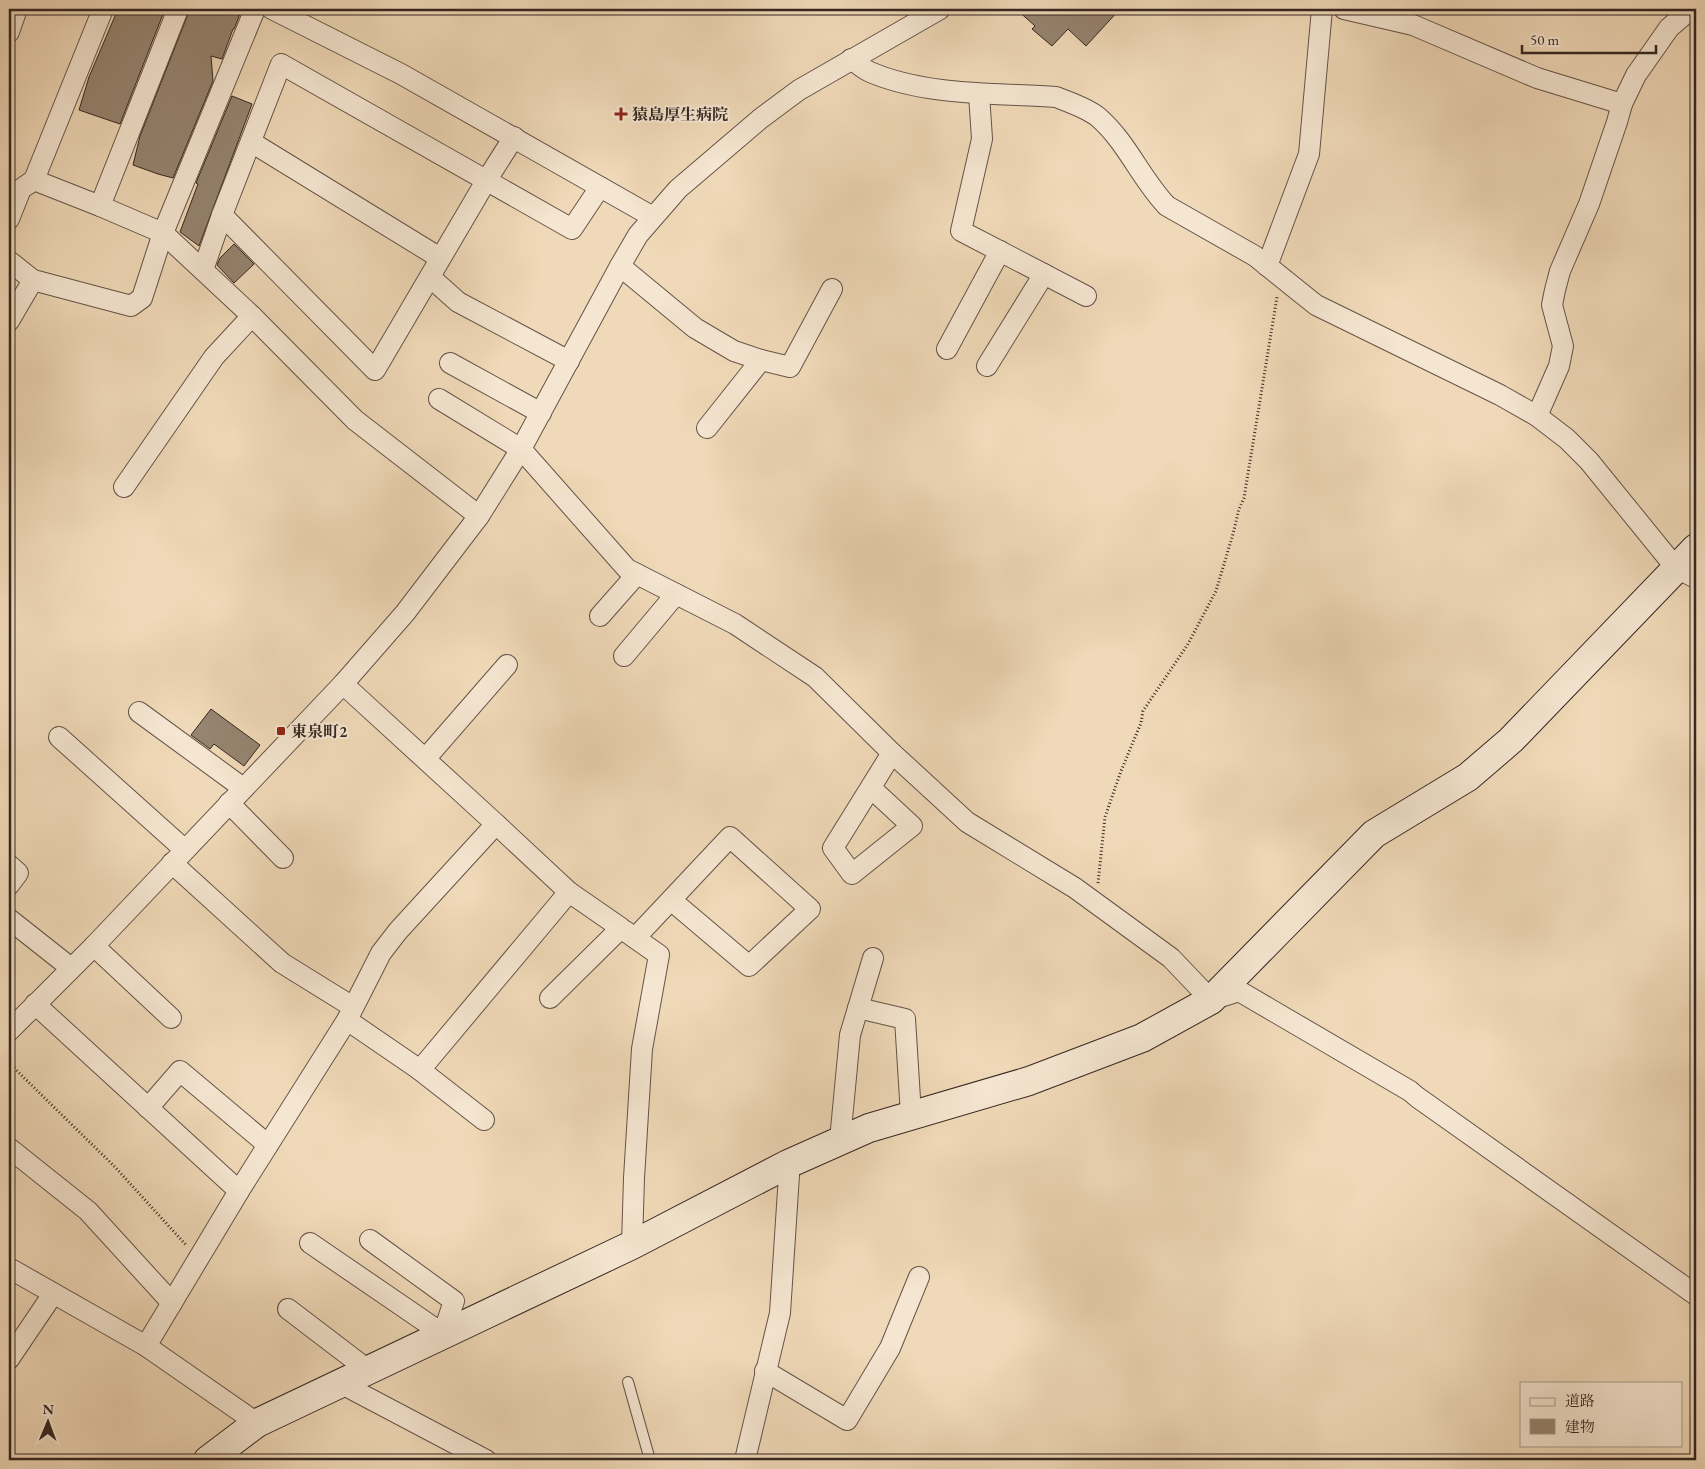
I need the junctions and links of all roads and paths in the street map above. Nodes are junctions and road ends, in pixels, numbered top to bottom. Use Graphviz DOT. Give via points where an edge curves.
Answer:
graph roads {
  1 [pos="17,9"];
  2 [pos="103,9"];
  3 [pos="178,9"];
  4 [pos="255,9"];
  5 [pos="940,9"];
  6 [pos="1322,9"];
  7 [pos="1344,9"];
  8 [pos="1691,9"];
  9 [pos="279,10"];
  10 [pos="9,32"];
  11 [pos="851,59"];
  12 [pos="979,94"];
  13 [pos="1622,104"];
  14 [pos="514,137"];
  15 [pos="251,142"];
  16 [pos="34,180"];
  17 [pos="486,181"];
  18 [pos="600,186"];
  19 [pos="100,206"];
  20 [pos="222,215"];
  21 [pos="653,217"];
  22 [pos="9,219"];
  23 [pos="163,233"];
  24 [pos="1000,251"];
  25 [pos="440,258"];
  26 [pos="9,261"];
  27 [pos="620,266"];
  28 [pos="202,270"];
  29 [pos="1273,271"];
  30 [pos="1044,274"];
  31 [pos="430,276"];
  32 [pos="33,280"];
  33 [pos="832,289"];
  34 [pos="1086,296"];
  35 [pos="252,316"];
  36 [pos="9,321"];
  37 [pos="947,349"];
  38 [pos="761,360"];
  39 [pos="569,361"];
  40 [pos="450,363"];
  41 [pos="987,366"];
  42 [pos="439,399"];
  43 [pos="541,412"];
  44 [pos="1537,416"];
  45 [pos="707,428"];
  46 [pos="521,449"];
  47 [pos="124,487"];
  48 [pos="479,516"];
  49 [pos="1696,548"];
  50 [pos="1686,573"];
  51 [pos="637,574"];
  52 [pos="676,594"];
  53 [pos="600,616"];
  54 [pos="624,656"];
  55 [pos="507,665"];
  56 [pos="343,684"];
  57 [pos="139,712"];
  58 [pos="59,737"];
  59 [pos="892,754"];
  60 [pos="426,758"];
  61 [pos="871,788"];
  62 [pos="236,796"];
  63 [pos="496,824"];
  64 [pos="178,856"];
  65 [pos="284,858"];
  66 [pos="9,865"];
  67 [pos="9,885"];
  68 [pos="569,892"];
  69 [pos="671,900"];
  70 [pos="1095,904"];
  71 [pos="9,919"];
  72 [pos="628,933"];
  73 [pos="94,946"];
  74 [pos="873,958"];
  75 [pos="71,968"];
  76 [pos="550,998"];
  77 [pos="1211,1000"];
  78 [pos="35,1004"];
  79 [pos="858,1008"];
  80 [pos="350,1013"];
  81 [pos="171,1018"];
  82 [pos="9,1031"];
  83 [pos="9,1063"];
  84 [pos="420,1070"];
  85 [pos="148,1108"];
  86 [pos="912,1115"];
  87 [pos="484,1120"];
  88 [pos="840,1140"];
  89 [pos="268,1145"];
  90 [pos="9,1148"];
  91 [pos="788,1164"];
  92 [pos="239,1192"];
  93 [pos="370,1240"];
  94 [pos="310,1243"];
  95 [pos="632,1245"];
  96 [pos="199,1258"];
  97 [pos="9,1268"];
  98 [pos="919,1277"];
  99 [pos="53,1294"];
  100 [pos="1696,1296"];
  101 [pos="172,1303"];
  102 [pos="288,1309"];
  103 [pos="443,1334"];
  104 [pos="146,1346"];
  105 [pos="9,1359"];
  106 [pos="368,1370"];
  107 [pos="766,1371"];
  108 [pos="628,1382"];
  109 [pos="340,1383"];
  110 [pos="257,1423"];
  111 [pos="208,1460"];
  112 [pos="486,1460"];
  113 [pos="650,1460"];
  114 [pos="745,1460"];
  1 -- 10 [label="street"];
  2 -- 16 [label="street"];
  3 -- 19 [label="street"];
  4 -- 23 [label="street"];
  5 -- 11 [label="street"];
  6 -- 29 [label="street" via="1309,154"];
  7 -- 13 [label="street" via="1413,25 1537,78"];
  8 -- 13 [label="street" via="1669,28 1636,75"];
  9 -- 14 [label="street"];
  11 -- 12 [label="street" via="869,71 901,81"];
  11 -- 21 [label="street" via="799,90 760,120 678,189"];
  12 -- 24 [label="street" via="982,139 961,231"];
  12 -- 29 [label="street" via="1056,97 1097,116 1120,141 1167,206 1255,256"];
  13 -- 44 [label="street" via="1589,204 1554,290 1552,305 1563,346 1560,366"];
  14 -- 17 [label="street"];
  14 -- 18 [label="street"];
  15 -- 17 [label="street" via="280,64"];
  15 -- 20 [label="street"];
  15 -- 25 [label="street"];
  16 -- 19 [label="street"];
  16 -- 22 [label="street" via="21,188"];
  17 -- 18 [label="street" via="572,229"];
  17 -- 25 [label="street"];
  18 -- 21 [label="street"];
  19 -- 23 [label="street"];
  20 -- 28 [label="street"];
  20 -- 31 [label="street" via="375,370"];
  21 -- 27 [label="street"];
  23 -- 28 [label="street"];
  23 -- 32 [label="street" via="142,298 131,306"];
  24 -- 30 [label="street"];
  24 -- 37 [label="street"];
  25 -- 31 [label="street"];
  26 -- 32 [label="street"];
  27 -- 38 [label="street" via="695,328 734,351"];
  27 -- 39 [label="street"];
  28 -- 35 [label="street"];
  29 -- 44 [label="street" via="1316,305"];
  29 -- 70 [label="path" via="1244,498 1238,509 1216,591 1188,644 1143,711 1142,723 1105,817"];
  30 -- 34 [label="street"];
  30 -- 41 [label="street"];
  31 -- 39 [label="street" via="458,302"];
  32 -- 36 [label="street"];
  33 -- 38 [label="street" via="790,367"];
  35 -- 47 [label="street" via="214,356"];
  35 -- 48 [label="street" via="355,420"];
  38 -- 45 [label="street"];
  39 -- 43 [label="street"];
  40 -- 43 [label="street"];
  42 -- 46 [label="street"];
  43 -- 46 [label="street"];
  44 -- 50 [label="street" via="1567,439 1588,461"];
  46 -- 48 [label="street"];
  46 -- 51 [label="street" via="627,569"];
  48 -- 56 [label="street" via="405,613"];
  49 -- 50 [label="street"];
  50 -- 77 [label="street" via="1468,777 1374,834"];
  51 -- 52 [label="street"];
  51 -- 53 [label="street"];
  52 -- 54 [label="street"];
  52 -- 59 [label="street" via="735,624 815,677"];
  55 -- 60 [label="street"];
  56 -- 60 [label="street"];
  56 -- 62 [label="street"];
  57 -- 62 [label="street"];
  58 -- 64 [label="street"];
  59 -- 61 [label="street"];
  59 -- 70 [label="street" via="967,822 1076,888"];
  60 -- 63 [label="street"];
  62 -- 64 [label="street"];
  62 -- 65 [label="street"];
  63 -- 68 [label="street"];
  63 -- 80 [label="street" via="381,953"];
  64 -- 73 [label="street"];
  64 -- 80 [label="street" via="282,963"];
  66 -- 67 [label="street" via="18,873"];
  68 -- 72 [label="street"];
  68 -- 84 [label="street"];
  69 -- 69 [label="street" via="730,836 810,909 750,966"];
  69 -- 72 [label="street"];
  70 -- 77 [label="street" via="1171,958"];
  71 -- 75 [label="street"];
  72 -- 76 [label="street"];
  72 -- 95 [label="street" via="659,955 642,1049"];
  73 -- 75 [label="street"];
  73 -- 81 [label="street"];
  74 -- 79 [label="street"];
  75 -- 78 [label="street"];
  77 -- 86 [label="street" via="1142,1038 1029,1081"];
  77 -- 100 [label="street" via="1238,991 1410,1091"];
  78 -- 82 [label="street"];
  78 -- 85 [label="street"];
  79 -- 86 [label="street" via="906,1019"];
  79 -- 88 [label="street" via="850,1035"];
  80 -- 84 [label="street"];
  80 -- 89 [label="street"];
  83 -- 96 [label="path" via="115,1167"];
  84 -- 87 [label="street"];
  85 -- 89 [label="street" via="180,1071"];
  85 -- 92 [label="street"];
  86 -- 88 [label="street"];
  88 -- 91 [label="street"];
  89 -- 92 [label="street"];
  90 -- 101 [label="street" via="88,1211"];
  91 -- 95 [label="street"];
  91 -- 107 [label="street" via="780,1313"];
  92 -- 96 [label="street"];
  93 -- 103 [label="street" via="454,1301"];
  94 -- 103 [label="street"];
  95 -- 103 [label="street"];
  96 -- 101 [label="street"];
  97 -- 99 [label="street"];
  98 -- 107 [label="street" via="890,1348 847,1420"];
  99 -- 104 [label="street"];
  99 -- 105 [label="street"];
  101 -- 104 [label="street"];
  102 -- 106 [label="street"];
  103 -- 106 [label="street"];
  104 -- 110 [label="street"];
  106 -- 109 [label="street"];
  107 -- 114 [label="street"];
  108 -- 113 [label="lane"];
  109 -- 110 [label="street"];
  109 -- 112 [label="street"];
  110 -- 111 [label="street"];
}
